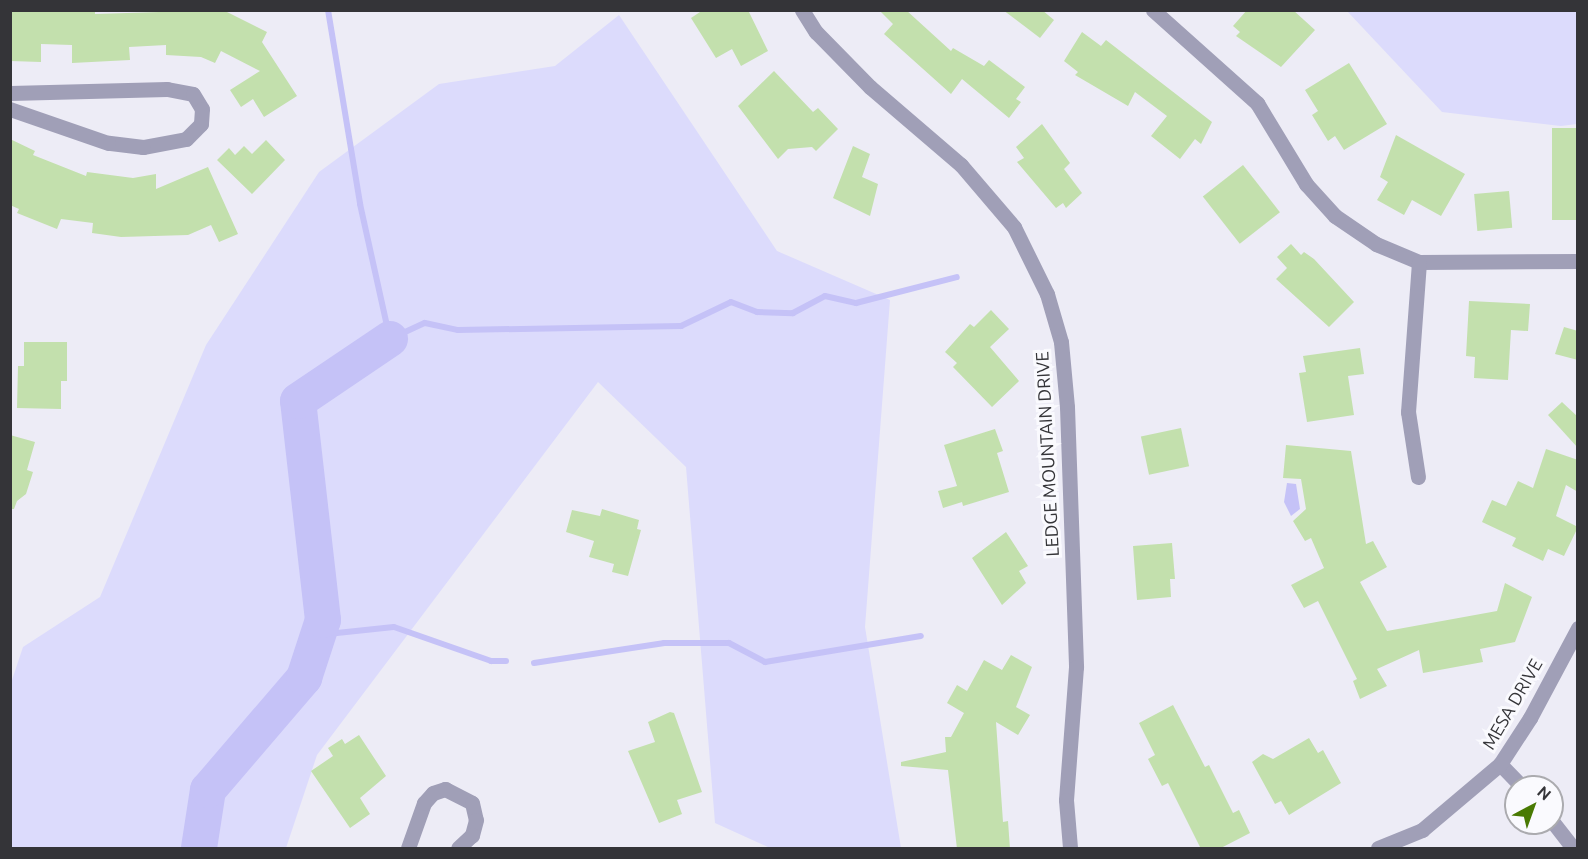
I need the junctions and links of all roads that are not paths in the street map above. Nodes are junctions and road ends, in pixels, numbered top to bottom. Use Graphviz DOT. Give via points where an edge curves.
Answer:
graph roads {
  1 [pos="802,10"];
  2 [pos="1153,10"];
  3 [pos="10,93"];
  4 [pos="10,109"];
  5 [pos="1578,261"];
  6 [pos="1419,262"];
  7 [pos="1418,477"];
  8 [pos="1578,628"];
  9 [pos="1500,764"];
  10 [pos="1511,775"];
  11 [pos="1562,835"];
  12 [pos="408,849"];
  13 [pos="458,849"];
  14 [pos="1070,849"];
  15 [pos="1378,849"];
  16 [pos="1573,849"];
  1 -- 14 [label="street, LEDGE MOUNTAIN DRIVE" via="816,32 870,87 961,165 1014,227 1047,294 1061,342 1067,406 1076,667 1066,800"];
  2 -- 6 [label="street" via="1257,103 1306,184 1335,216 1376,244"];
  3 -- 4 [label="street" via="167,89 193,94 202,109 201,124 186,138 143,147 108,143"];
  5 -- 6 [label="street"];
  6 -- 7 [label="street" via="1408,412"];
  8 -- 9 [label="street, MESA DRIVE" via="1530,718"];
  9 -- 10 [label="street"];
  9 -- 15 [label="street, MESA DRIVE" via="1422,830"];
  11 -- 16 [label="street"];
  12 -- 13 [label="street" via="424,803 433,793 445,789 472,803 476,820 472,835"];
}
